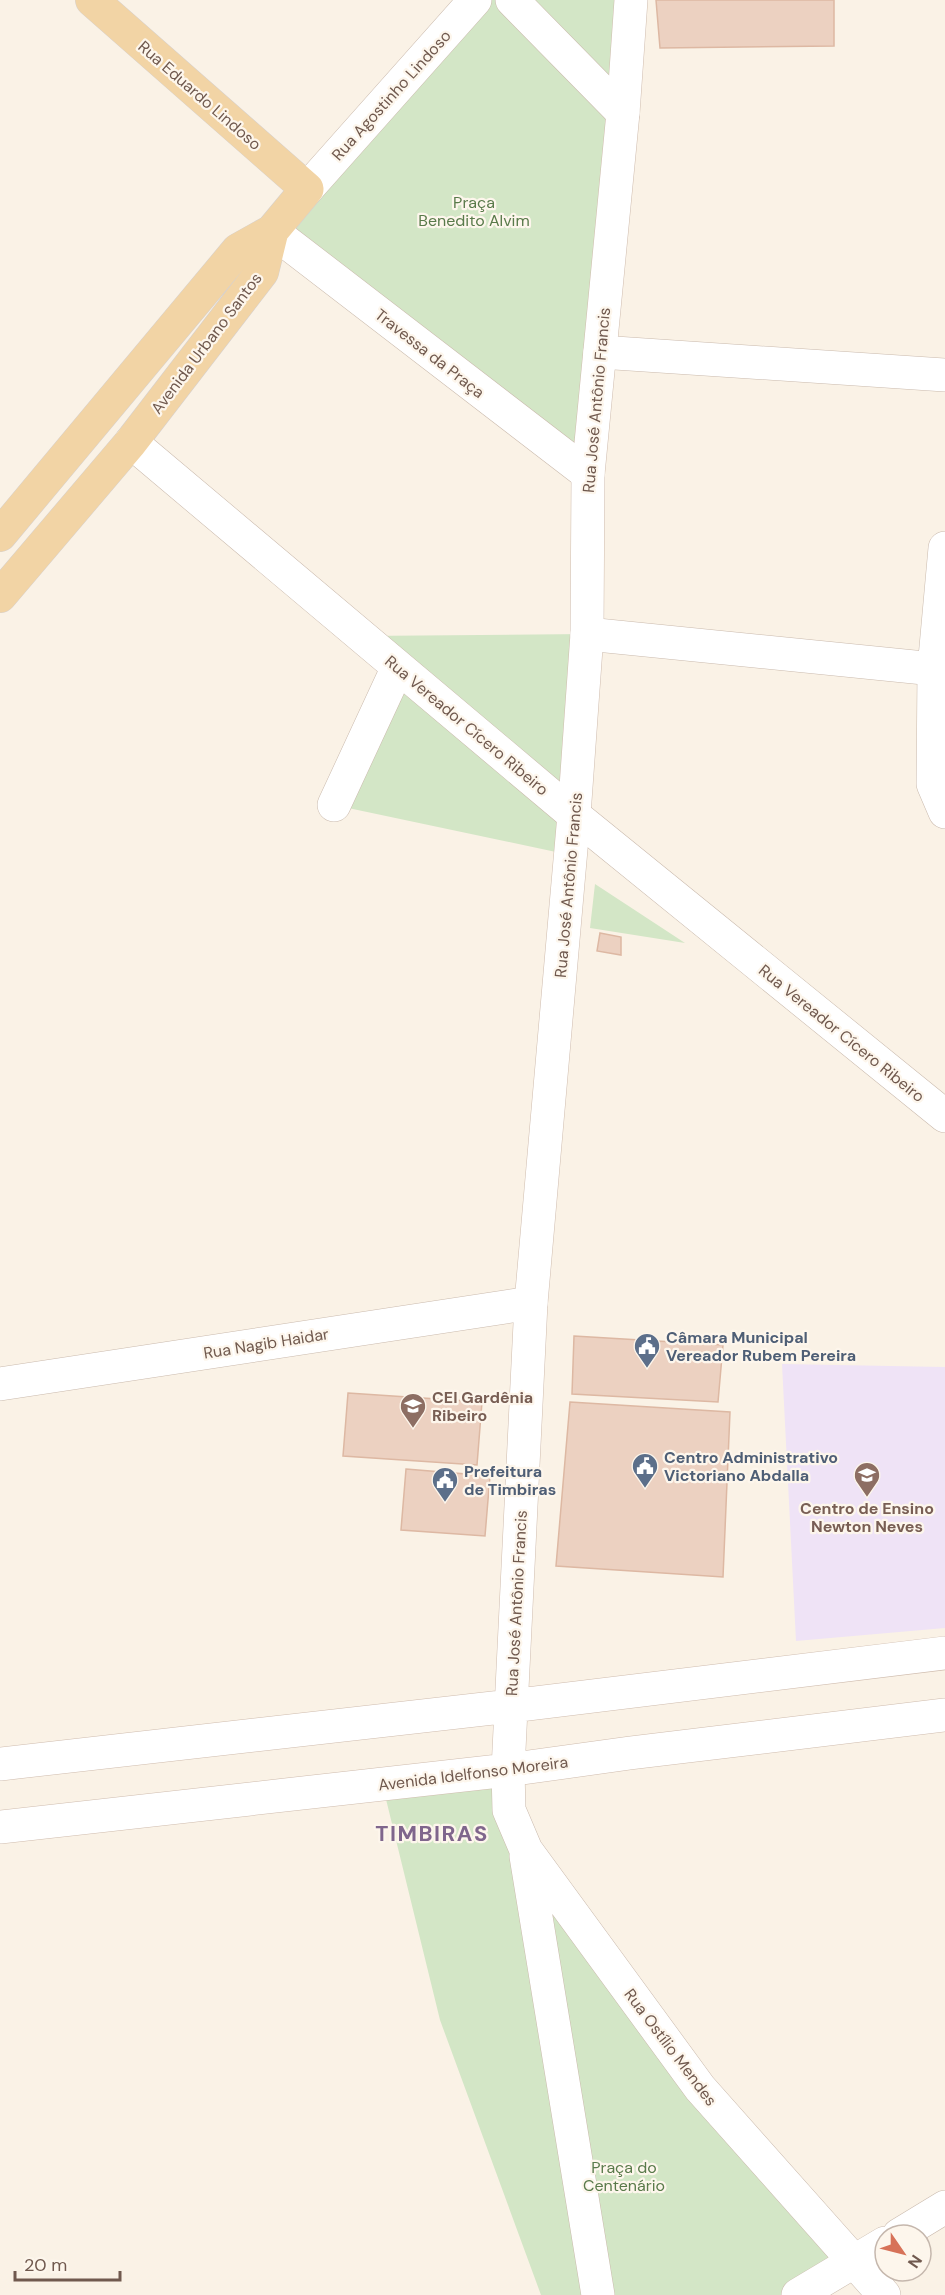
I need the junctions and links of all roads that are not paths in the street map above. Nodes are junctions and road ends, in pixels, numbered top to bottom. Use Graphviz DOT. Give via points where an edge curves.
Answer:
graph roads {
  1 [pos="92,0"];
  2 [pos="475,0"];
  3 [pos="512,0"];
  4 [pos="631,0"];
  5 [pos="623,113"];
  6 [pos="307,189"];
  7 [pos="273,231"];
  8 [pos="600,352"];
  9 [pos="945,375"];
  10 [pos="131,442"];
  11 [pos="588,474"];
  12 [pos="0,535"];
  13 [pos="945,548"];
  14 [pos="0,596"];
  15 [pos="587,634"];
  16 [pos="398,667"];
  17 [pos="934,669"];
  18 [pos="334,805"];
  19 [pos="945,812"];
  20 [pos="574,815"];
  21 [pos="945,1116"];
  22 [pos="531,1303"];
  23 [pos="0,1384"];
  24 [pos="945,1653"];
  25 [pos="511,1706"];
  26 [pos="945,1715"];
  27 [pos="0,1764"];
  28 [pos="507,1770"];
  29 [pos="0,1827"];
  30 [pos="526,1850"];
  31 [pos="945,2207"];
  32 [pos="918,2223"];
  33 [pos="873,2250"];
  34 [pos="854,2262"];
  35 [pos="598,2295"];
  36 [pos="798,2295"];
  37 [pos="885,2295"];
  1 -- 6 [label="main road, Rua Eduardo Lindoso"];
  2 -- 6 [label="street, Rua Agostinho Lindoso"];
  3 -- 5 [label="street"];
  4 -- 5 [label="street, Rua José Antônio Francis"];
  5 -- 8 [label="street, Rua José Antônio Francis"];
  6 -- 7 [label="main road"];
  7 -- 10 [label="main road, Avenida Urbano Santos" via="262,272"];
  7 -- 11 [label="street, Travessa da Praça"];
  7 -- 12 [label="main road, Avenida Urbano Santos" via="238,250"];
  8 -- 9 [label="street"];
  8 -- 11 [label="street, Rua José Antônio Francis"];
  10 -- 14 [label="main road, Avenida Urbano Santos"];
  10 -- 16 [label="street, Rua Vereador Cícero Ribeiro"];
  11 -- 15 [label="street, Rua José Antônio Francis"];
  13 -- 17 [label="street"];
  15 -- 17 [label="street"];
  15 -- 20 [label="street, Rua José Antônio Francis"];
  16 -- 18 [label="street"];
  16 -- 20 [label="street, Rua Vereador Cícero Ribeiro"];
  17 -- 19 [label="street" via="933,784"];
  20 -- 21 [label="street, Rua Vereador Cícero Ribeiro"];
  20 -- 22 [label="street, Rua José Antônio Francis"];
  22 -- 23 [label="street, Rua Nagib Haidar"];
  22 -- 25 [label="street, Rua José Antônio Francis"];
  24 -- 25 [label="street"];
  25 -- 27 [label="street"];
  25 -- 28 [label="street, Rua José Antônio Francis"];
  26 -- 28 [label="street, Avenida Idelfonso Moreira"];
  28 -- 29 [label="street, Avenida Idelfonso Moreira"];
  28 -- 30 [label="street, Rua Ostílio Mendes" via="509,1810"];
  30 -- 34 [label="street, Rua Ostílio Mendes" via="700,2088"];
  30 -- 35 [label="street"];
  31 -- 32 [label="street"];
  33 -- 34 [label="street"];
  34 -- 36 [label="street"];
  34 -- 37 [label="street, Rua Ostílio Mendes"];
}
